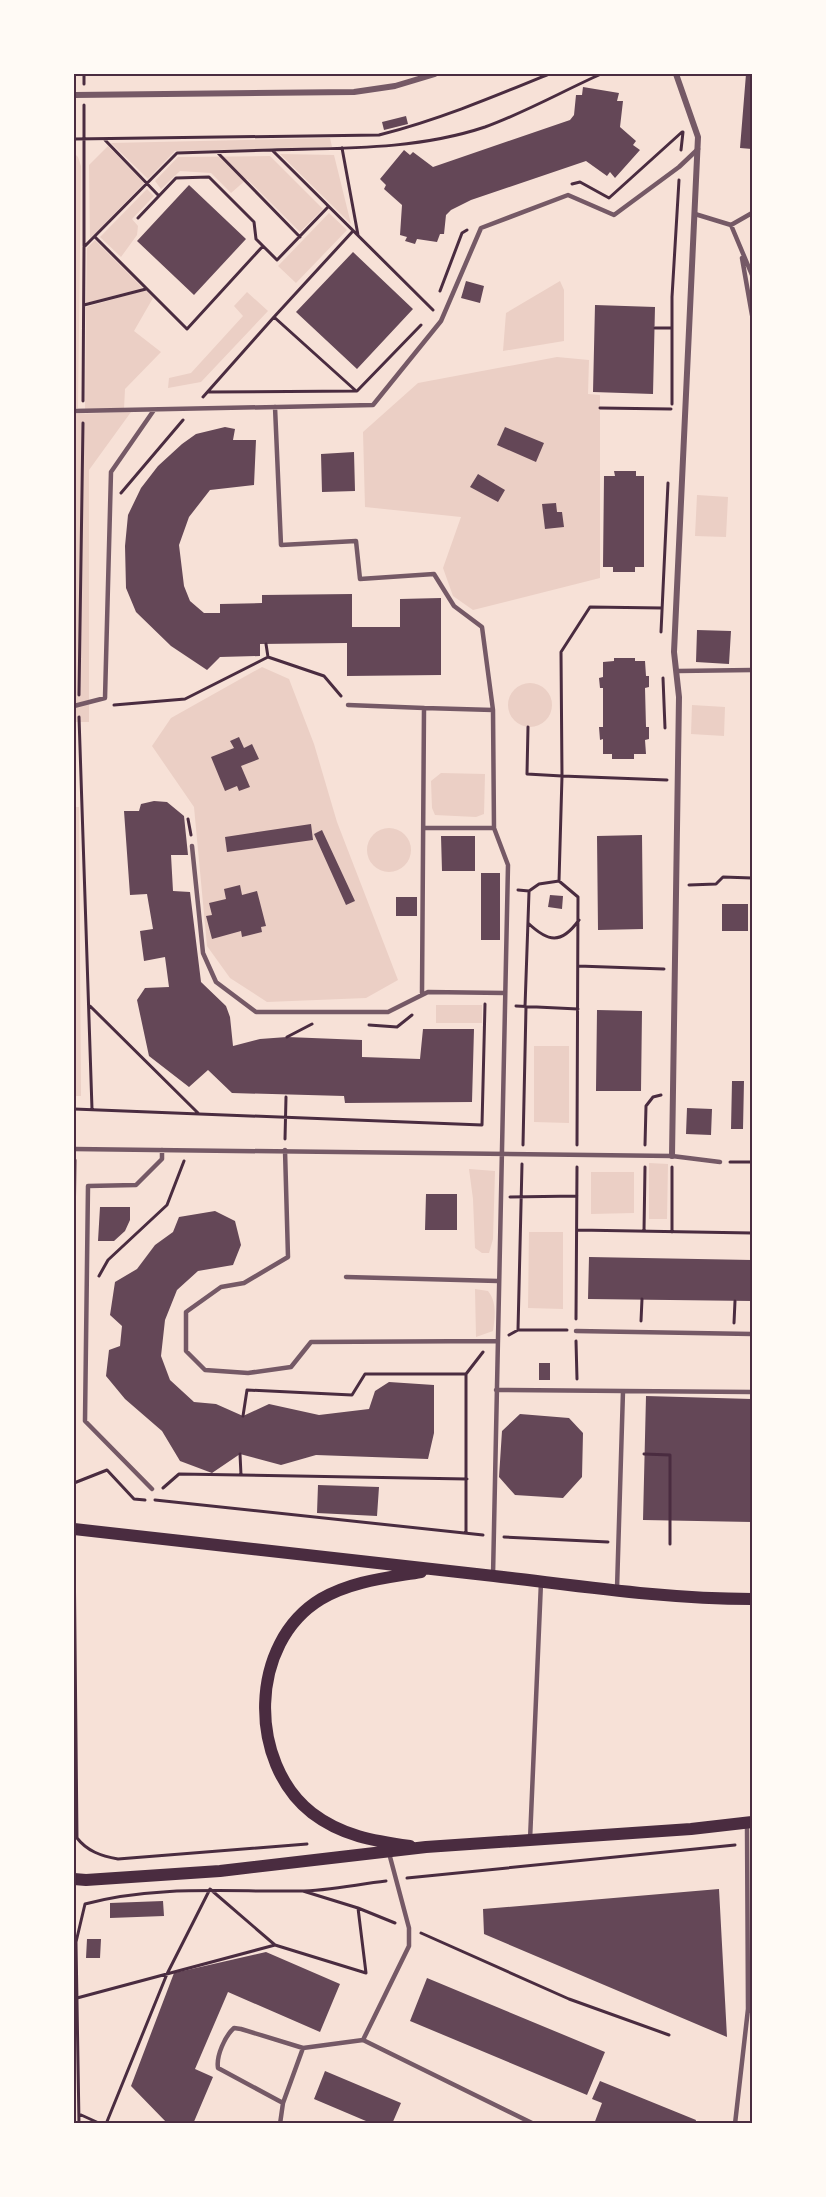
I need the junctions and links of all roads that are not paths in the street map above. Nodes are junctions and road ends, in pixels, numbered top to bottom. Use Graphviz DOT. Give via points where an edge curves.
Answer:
graph roads {
  1 [pos="435,74"];
  2 [pos="676,74"];
  3 [pos="74,95"];
  4 [pos="698,149"];
  5 [pos="753,213"];
  6 [pos="695,214"];
  7 [pos="731,225"];
  8 [pos="740,249"];
  9 [pos="753,276"];
  10 [pos="753,315"];
  11 [pos="275,407"];
  12 [pos="154,410"];
  13 [pos="74,411"];
  14 [pos="753,670"];
  15 [pos="678,671"];
  16 [pos="348,705"];
  17 [pos="76,706"];
  18 [pos="424,708"];
  19 [pos="493,710"];
  20 [pos="424,828"];
  21 [pos="494,828"];
  22 [pos="192,846"];
  23 [pos="422,993"];
  24 [pos="505,993"];
  25 [pos="74,1149"];
  26 [pos="162,1150"];
  27 [pos="285,1150"];
  28 [pos="501,1154"];
  29 [pos="672,1156"];
  30 [pos="720,1162"];
  31 [pos="346,1277"];
  32 [pos="498,1281"];
  33 [pos="576,1331"];
  34 [pos="753,1334"];
  35 [pos="497,1341"];
  36 [pos="496,1390"];
  37 [pos="623,1391"];
  38 [pos="753,1392"];
  39 [pos="152,1490"];
  40 [pos="74,1529"];
  41 [pos="437,1570"];
  42 [pos="493,1576"];
  43 [pos="541,1582"];
  44 [pos="617,1592"];
  45 [pos="753,1599"];
  46 [pos="750,1822"];
  47 [pos="530,1840"];
  48 [pos="422,1848"];
  49 [pos="389,1853"];
  50 [pos="74,1879"];
  51 [pos="750,2010"];
  52 [pos="363,2040"];
  53 [pos="303,2048"];
  54 [pos="283,2103"];
  55 [pos="280,2124"];
  56 [pos="534,2124"];
  57 [pos="735,2124"];
  1 -- 3 [label="street" via="395,86 354,92"];
  2 -- 4 [label="street" via="698,137"];
  4 -- 6 [label="street"];
  4 -- 11 [label="lane" via="614,215 568,195 481,228 441,321 373,405"];
  5 -- 7 [label="lane"];
  6 -- 7 [label="lane"];
  6 -- 15 [label="street" via="674,646"];
  7 -- 8 [label="lane"];
  8 -- 9 [label="lane"];
  8 -- 10 [label="lane"];
  11 -- 12 [label="lane"];
  11 -- 19 [label="lane" via="281,545 356,541 360,579 434,574 454,606 482,627"];
  12 -- 13 [label="lane"];
  12 -- 17 [label="lane" via="111,472 105,698"];
  14 -- 15 [label="lane"];
  15 -- 29 [label="street"];
  16 -- 18 [label="lane"];
  18 -- 19 [label="lane"];
  18 -- 20 [label="lane"];
  19 -- 21 [label="lane"];
  20 -- 21 [label="lane"];
  20 -- 23 [label="lane"];
  21 -- 24 [label="lane" via="508,865"];
  22 -- 23 [label="lane" via="203,953 216,982 256,1012 388,1012"];
  23 -- 24 [label="lane"];
  24 -- 28 [label="lane"];
  25 -- 26 [label="lane"];
  26 -- 27 [label="lane"];
  26 -- 39 [label="lane" via="162,1159 136,1185 88,1186 85,1422"];
  27 -- 28 [label="lane"];
  27 -- 35 [label="lane" via="288,1257 244,1283 221,1287 186,1312 186,1351 205,1370 248,1373 291,1367 311,1342"];
  28 -- 29 [label="lane"];
  28 -- 32 [label="lane"];
  29 -- 30 [label="lane"];
  31 -- 32 [label="lane"];
  32 -- 35 [label="lane"];
  33 -- 34 [label="lane"];
  35 -- 36 [label="lane"];
  36 -- 37 [label="lane"];
  36 -- 42 [label="lane"];
  37 -- 38 [label="lane"];
  37 -- 44 [label="lane"];
  40 -- 41 [label="main road"];
  41 -- 42 [label="main road"];
  41 -- 48 [label="main road" via="353,1583 319,1600 292,1626 274,1657 265,1723 270,1752 292,1792 311,1812 338,1831 366,1840"];
  42 -- 43 [label="main road"];
  43 -- 44 [label="main road"];
  43 -- 47 [label="lane"];
  44 -- 45 [label="main road" via="690,1599"];
  46 -- 47 [label="main road"];
  46 -- 51 [label="lane"];
  47 -- 48 [label="main road"];
  48 -- 49 [label="main road"];
  49 -- 50 [label="main road" via="219,1871"];
  49 -- 52 [label="lane" via="409,1928 409,1946"];
  51 -- 57 [label="lane"];
  52 -- 53 [label="lane"];
  52 -- 56 [label="lane"];
  53 -- 54 [label="lane"];
  53 -- 54 [label="lane" via="234,2028 217,2061 224,2074"];
  54 -- 55 [label="lane"];
}
